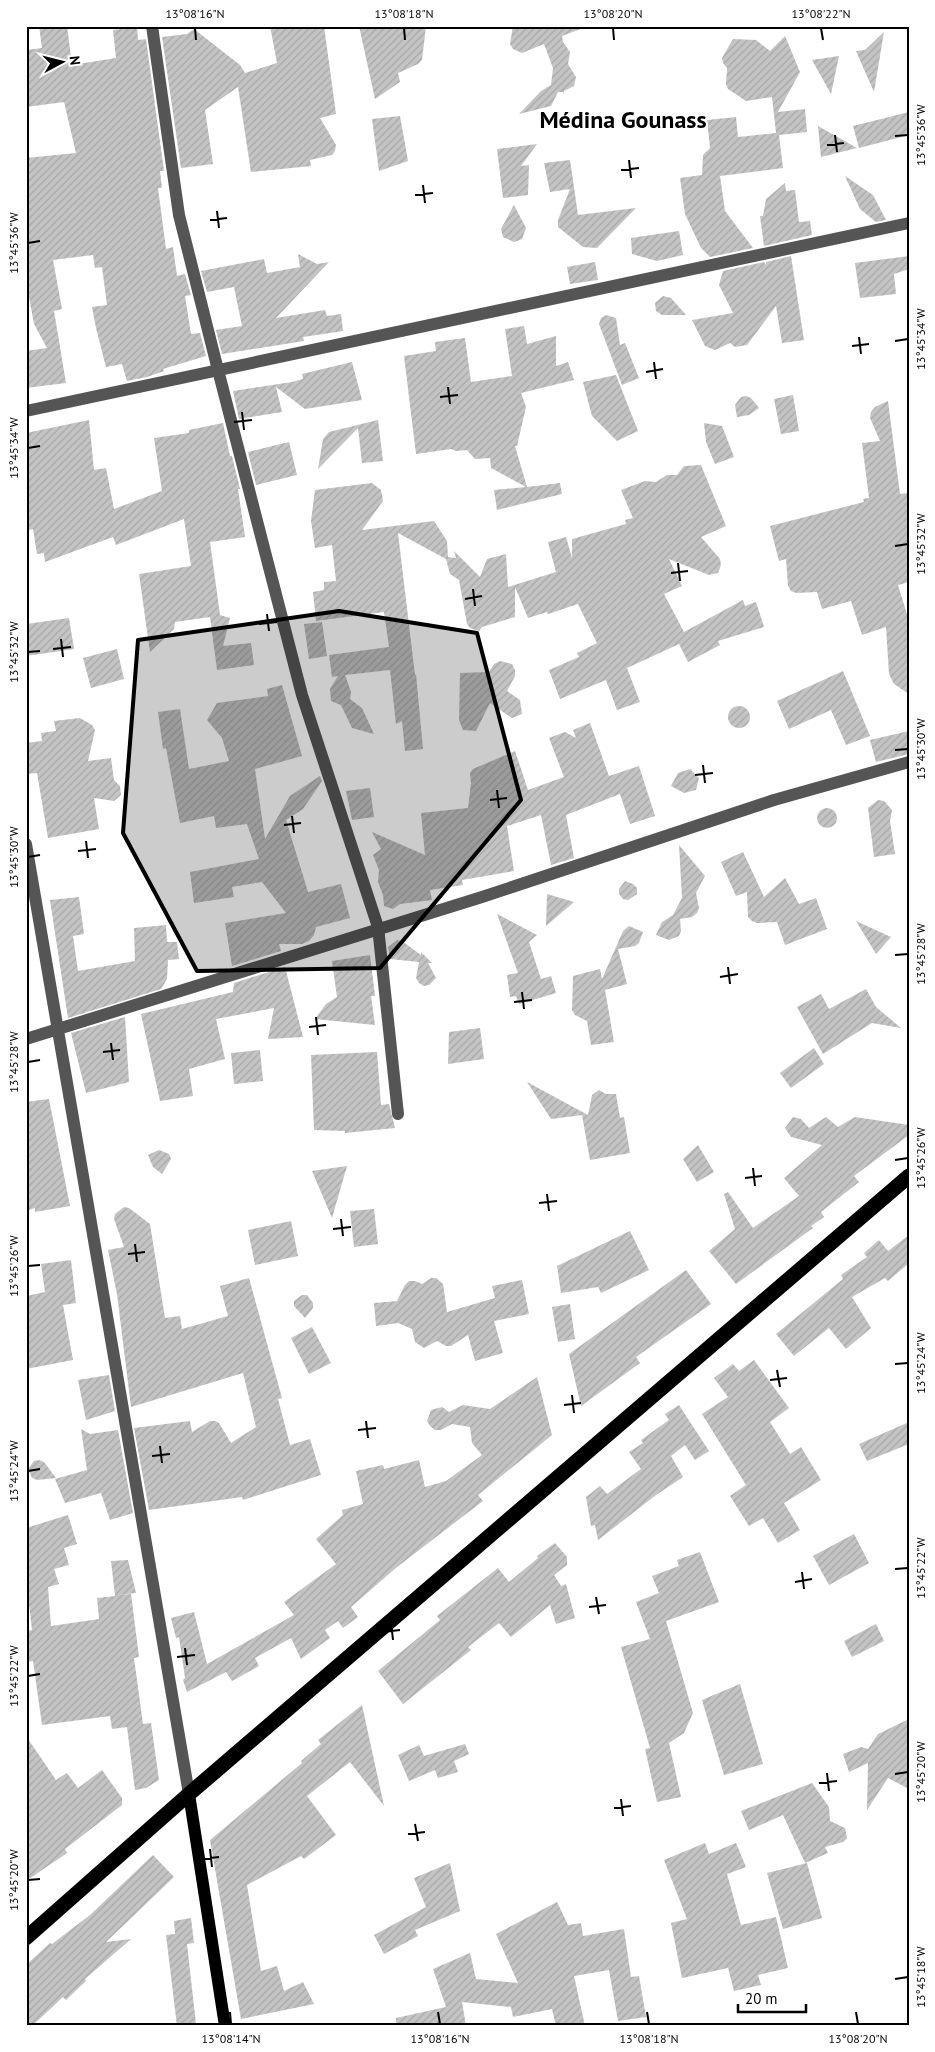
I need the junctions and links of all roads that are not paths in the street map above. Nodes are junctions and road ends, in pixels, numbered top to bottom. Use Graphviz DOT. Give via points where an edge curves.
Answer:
graph roads {
  1 [pos="152,26"];
  2 [pos="909,223"];
  3 [pos="218,370"];
  4 [pos="26,411"];
  5 [pos="909,762"];
  6 [pos="26,844"];
  7 [pos="378,928"];
  8 [pos="57,1030"];
  9 [pos="26,1039"];
  10 [pos="398,1114"];
  11 [pos="909,1176"];
  12 [pos="189,1794"];
  13 [pos="26,1938"];
  14 [pos="225,2026"];
  1 -- 3 [label="street" via="180,215"];
  2 -- 3 [label="street"];
  3 -- 4 [label="street"];
  3 -- 7 [label="street" via="302,695"];
  5 -- 7 [label="street" via="774,800"];
  6 -- 8 [label="street"];
  7 -- 8 [label="street"];
  7 -- 10 [label="street"];
  8 -- 9 [label="street"];
  8 -- 12 [label="street"];
  11 -- 12 [label="highway"];
  12 -- 13 [label="highway"];
  12 -- 14 [label="main road"];
}
